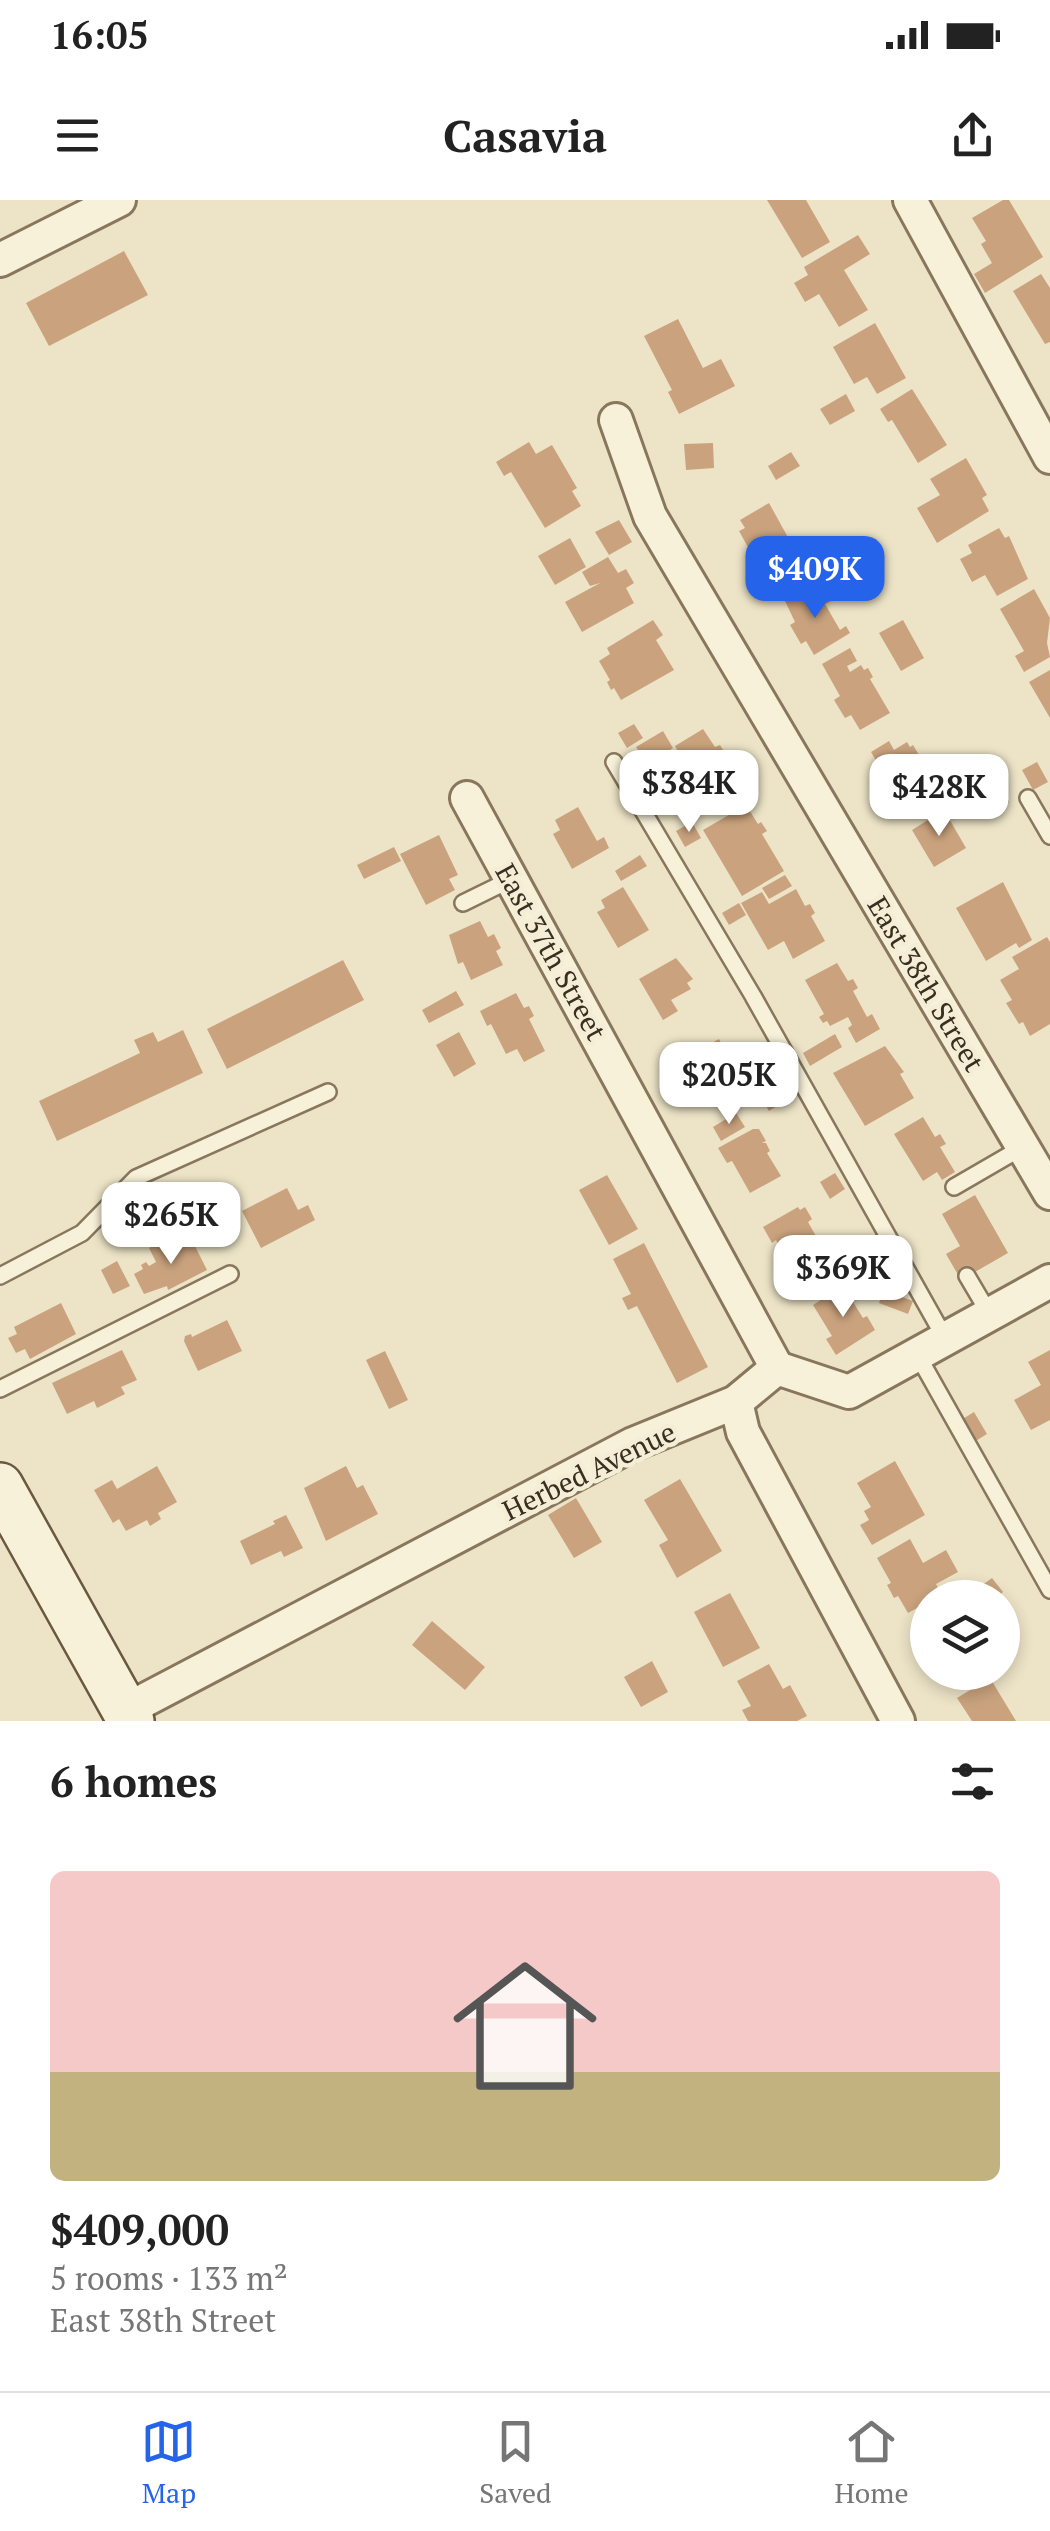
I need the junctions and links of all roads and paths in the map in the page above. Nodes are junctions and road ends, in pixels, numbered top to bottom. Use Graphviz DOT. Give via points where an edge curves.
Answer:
graph roads {
  1 [pos="119,200"];
  2 [pos="910,200"];
  3 [pos="0,260"];
  4 [pos="616,420"];
  5 [pos="1050,457"];
  6 [pos="614,762"];
  7 [pos="468,798"];
  8 [pos="1028,798"];
  9 [pos="1050,836"];
  10 [pos="512,879"];
  11 [pos="463,903"];
  12 [pos="328,1092"];
  13 [pos="1023,1148"];
  14 [pos="954,1187"];
  15 [pos="1050,1194"];
  16 [pos="230,1274"];
  17 [pos="0,1276"];
  18 [pos="968,1276"];
  19 [pos="1050,1281"];
  20 [pos="990,1315"];
  21 [pos="932,1347"];
  22 [pos="777,1368"];
  23 [pos="0,1389"];
  24 [pos="736,1402"];
  25 [pos="5,1509"];
  26 [pos="1050,1590"];
  27 [pos="128,1715"];
  28 [pos="898,1721"];
  1 -- 3 [label="street"];
  2 -- 5 [label="street"];
  4 -- 13 [label="street, East 38th Street" via="650,516"];
  6 -- 21 [label="lane" via="753,996"];
  7 -- 10 [label="street, East 37th Street"];
  8 -- 9 [label="lane"];
  10 -- 11 [label="lane"];
  10 -- 22 [label="street, East 37th Street"];
  12 -- 17 [label="lane" via="136,1178 82,1234"];
  13 -- 14 [label="lane"];
  13 -- 15 [label="street, East 38th Street"];
  16 -- 23 [label="lane"];
  18 -- 20 [label="lane"];
  19 -- 20 [label="street"];
  20 -- 21 [label="street"];
  21 -- 22 [label="street" via="849,1392"];
  21 -- 26 [label="lane"];
  22 -- 24 [label="street, Herbed Avenue"];
  24 -- 27 [label="street, Herbed Avenue" via="633,1444"];
  24 -- 28 [label="street" via="743,1432"];
  25 -- 27 [label="street"];
}
